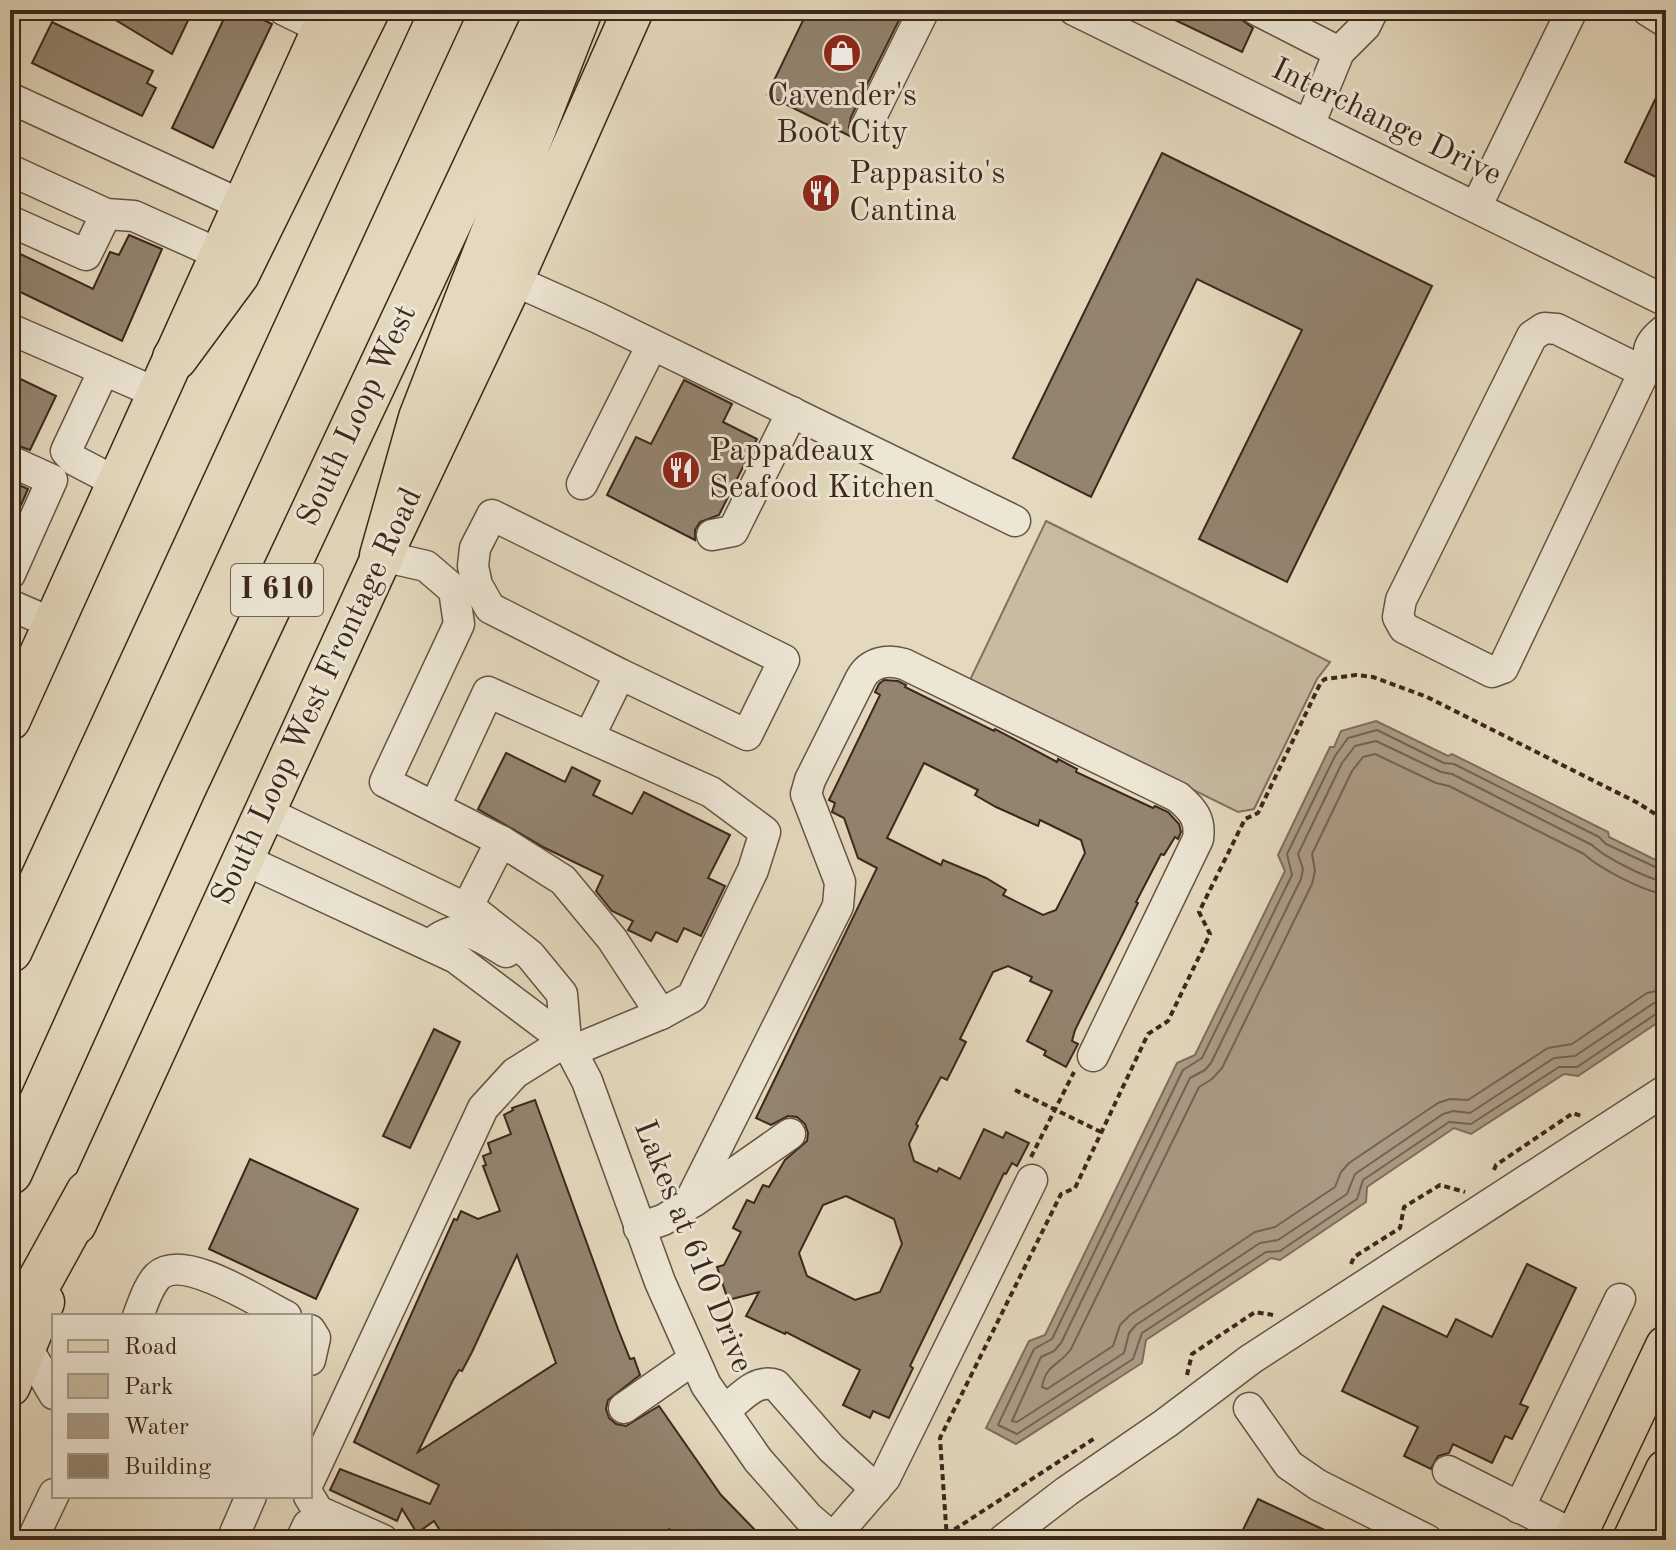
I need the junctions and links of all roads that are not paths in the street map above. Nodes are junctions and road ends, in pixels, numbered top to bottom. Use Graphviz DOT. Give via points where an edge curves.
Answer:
graph roads {
  1 [pos="284,10"];
  2 [pos="367,10"];
  3 [pos="443,10"];
  4 [pos="549,10"];
  5 [pos="580,10"];
  6 [pos="633,10"];
  7 [pos="924,10"];
  8 [pos="1074,10"];
  9 [pos="1257,10"];
  10 [pos="1373,10"];
  11 [pos="1572,10"];
  12 [pos="1647,10"];
  13 [pos="327,20"];
  14 [pos="1666,22"];
  15 [pos="1339,52"];
  16 [pos="10,98"];
  17 [pos="867,125"];
  18 [pos="1309,125"];
  19 [pos="10,170"];
  20 [pos="244,206"];
  21 [pos="1476,207"];
  22 [pos="106,214"];
  23 [pos="10,221"];
  24 [pos="221,255"];
  25 [pos="513,280"];
  26 [pos="1666,301"];
  27 [pos="10,329"];
  28 [pos="652,345"];
  29 [pos="1660,346"];
  30 [pos="104,370"];
  31 [pos="167,376"];
  32 [pos="792,412"];
  33 [pos="10,461"];
  34 [pos="118,483"];
  35 [pos="582,484"];
  36 [pos="1015,521"];
  37 [pos="712,535"];
  38 [pos="17,540"];
  39 [pos="382,556"];
  40 [pos="10,574"];
  41 [pos="10,605"];
  42 [pos="54,624"];
  43 [pos="620,674"];
  44 [pos="10,720"];
  45 [pos="589,737"];
  46 [pos="435,806"];
  47 [pos="266,812"];
  48 [pos="501,841"];
  49 [pos="243,859"];
  50 [pos="467,908"];
  51 [pos="430,945"];
  52 [pos="10,950"];
  53 [pos="562,994"];
  54 [pos="661,1014"];
  55 [pos="569,1046"];
  56 [pos="1086,1059"];
  57 [pos="1666,1090"];
  58 [pos="730,1121"];
  59 [pos="10,1172"];
  60 [pos="1029,1173"];
  61 [pos="88,1193"];
  62 [pos="688,1205"];
  63 [pos="639,1228"];
  64 [pos="1620,1299"];
  65 [pos="139,1314"];
  66 [pos="282,1314"];
  67 [pos="18,1340"];
  68 [pos="1666,1346"];
  69 [pos="694,1359"];
  70 [pos="10,1386"];
  71 [pos="1657,1388"];
  72 [pos="52,1393"];
  73 [pos="52,1396"];
  74 [pos="10,1402"];
  75 [pos="624,1408"];
  76 [pos="1249,1408"];
  77 [pos="724,1411"];
  78 [pos="1666,1470"];
  79 [pos="1448,1471"];
  80 [pos="312,1475"];
  81 [pos="876,1489"];
  82 [pos="52,1498"];
  83 [pos="250,1498"];
  84 [pos="1519,1508"];
  85 [pos="306,1520"];
  86 [pos="1575,1538"];
  87 [pos="834,1539"];
  88 [pos="32,1540"];
  89 [pos="232,1540"];
  90 [pos="383,1540"];
  91 [pos="1003,1540"];
  92 [pos="1427,1540"];
  93 [pos="1633,1540"];
  1 -- 13 [label="street"];
  2 -- 31 [label="highway" via="237,274"];
  3 -- 52 [label="highway, I 610"];
  4 -- 59 [label="highway, South Loop West / I 610" via="183,789"];
  5 -- 39 [label="highway" via="421,418"];
  6 -- 25 [label="main road, South Loop West Frontage Road"];
  7 -- 17 [label="street"];
  8 -- 18 [label="street, Interchange Drive"];
  9 -- 15 [label="street"];
  10 -- 15 [label="street"];
  11 -- 21 [label="street"];
  12 -- 14 [label="street"];
  13 -- 20 [label="main road"];
  15 -- 18 [label="street"];
  16 -- 20 [label="street"];
  18 -- 21 [label="street, Interchange Drive"];
  19 -- 22 [label="street"];
  20 -- 24 [label="main road"];
  21 -- 26 [label="street, Interchange Drive"];
  22 -- 23 [label="street" via="86,255"];
  22 -- 24 [label="street" via="134,216"];
  24 -- 31 [label="main road"];
  25 -- 28 [label="street"];
  25 -- 39 [label="main road, South Loop West Frontage Road"];
  27 -- 30 [label="street"];
  28 -- 32 [label="street"];
  28 -- 35 [label="street"];
  29 -- 29 [label="street" via="1503,668 1492,672 1404,628 1398,617 1401,600 1532,336 1544,328 1557,329"];
  30 -- 31 [label="street"];
  30 -- 34 [label="street" via="66,451"];
  31 -- 34 [label="main road"];
  32 -- 36 [label="street"];
  32 -- 37 [label="street" via="733,531"];
  33 -- 38 [label="street" via="52,480"];
  34 -- 42 [label="main road"];
  38 -- 40 [label="street"];
  39 -- 46 [label="street" via="426,566 454,590 459,624 385,782"];
  39 -- 47 [label="main road, South Loop West Frontage Road"];
  41 -- 42 [label="street"];
  42 -- 44 [label="main road"];
  43 -- 43 [label="street" via="490,608 473,566 475,548 492,515 784,660 747,735"];
  43 -- 45 [label="street"];
  45 -- 46 [label="street" via="488,692"];
  45 -- 54 [label="street" via="711,792 765,832 753,870 692,997"];
  46 -- 48 [label="street"];
  47 -- 49 [label="main road, South Loop West Frontage Road"];
  47 -- 50 [label="street"];
  48 -- 50 [label="street"];
  48 -- 54 [label="street" via="563,880 612,939"];
  49 -- 51 [label="street, Lakes at 610 Drive"];
  49 -- 61 [label="main road, South Loop West Frontage Road"];
  50 -- 53 [label="street" via="530,955"];
  51 -- 53 [label="street" via="443,933 475,935 521,961"];
  51 -- 55 [label="street, Lakes at 610 Drive" via="496,986"];
  53 -- 55 [label="street, Lakes at 610 Drive"];
  54 -- 55 [label="street"];
  55 -- 63 [label="street, Lakes at 610 Drive" via="587,1081"];
  55 -- 80 [label="street" via="515,1073 483,1108"];
  56 -- 58 [label="street" via="1198,839 1197,818 1178,797 893,660 866,670 810,780 806,794 840,882 838,906"];
  57 -- 91 [label="street" via="1251,1359"];
  58 -- 62 [label="street"];
  58 -- 62 [label="street" via="783,1139"];
  60 -- 81 [label="street"];
  61 -- 67 [label="highway"];
  62 -- 63 [label="street"];
  63 -- 69 [label="street, Lakes at 610 Drive"];
  64 -- 84 [label="street"];
  65 -- 66 [label="street" via="156,1279 182,1269"];
  67 -- 70 [label="main road"];
  67 -- 72 [label="street"];
  68 -- 71 [label="main road"];
  69 -- 75 [label="street"];
  69 -- 77 [label="street, Lakes at 610 Drive"];
  71 -- 86 [label="main road"];
  73 -- 74 [label="street"];
  76 -- 92 [label="street" via="1289,1465"];
  77 -- 81 [label="street" via="758,1383 776,1385 831,1448"];
  77 -- 87 [label="street, Lakes at 610 Drive" via="758,1460"];
  78 -- 93 [label="main road"];
  79 -- 84 [label="street"];
  81 -- 87 [label="street"];
  82 -- 88 [label="street"];
  83 -- 89 [label="street"];
  84 -- 86 [label="street"];
  85 -- 90 [label="street" via="318,1511"];
}
